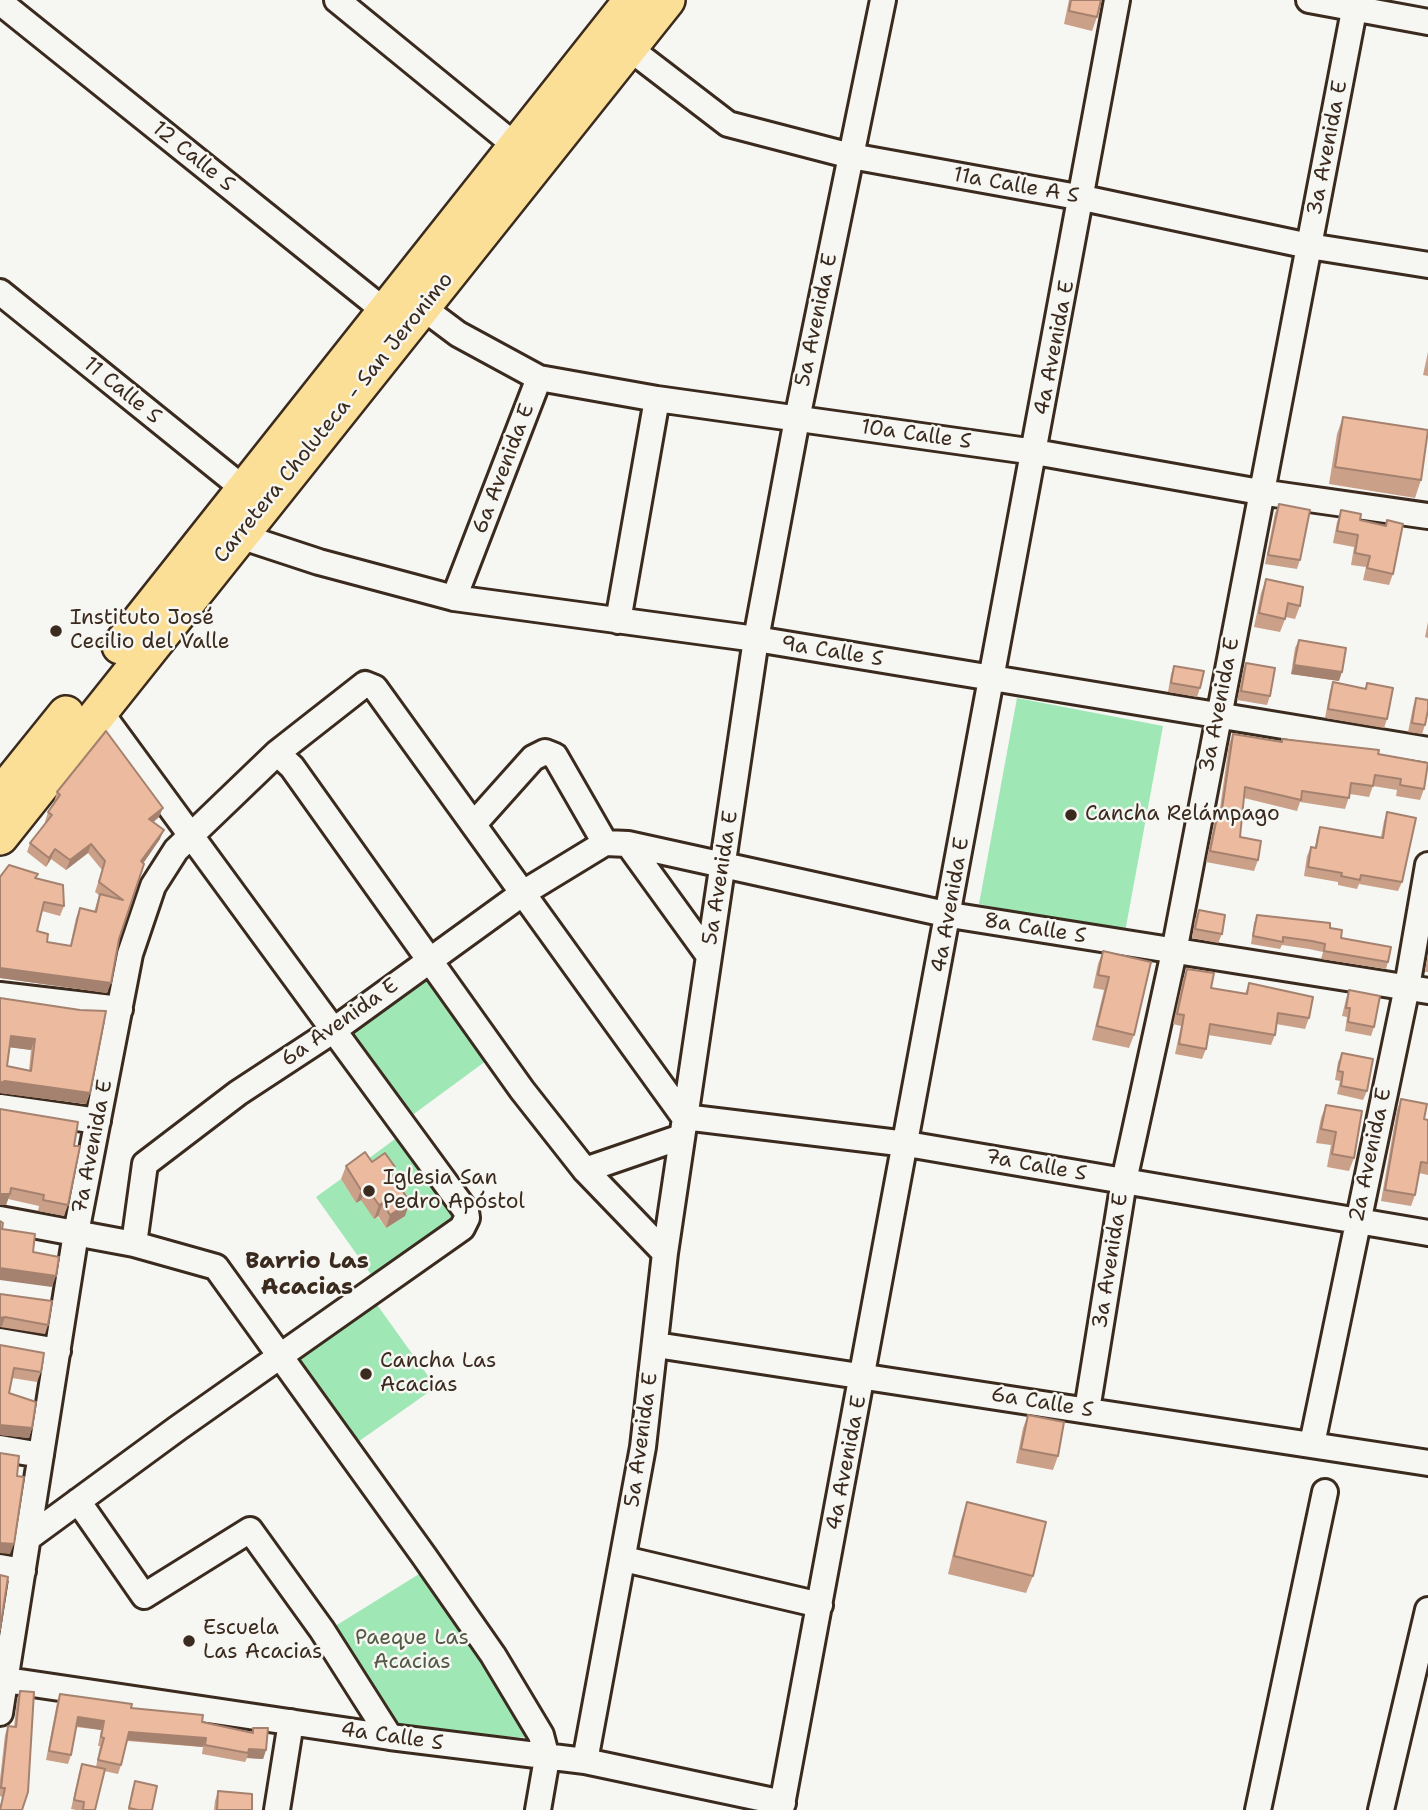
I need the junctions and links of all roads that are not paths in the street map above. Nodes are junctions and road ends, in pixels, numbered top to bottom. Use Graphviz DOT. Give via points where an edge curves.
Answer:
graph roads {
  1 [pos="337,0"];
  2 [pos="632,0"];
  3 [pos="667,0"];
  4 [pos="883,0"];
  5 [pos="1117,0"];
  6 [pos="1309,0"];
  7 [pos="0,2"];
  8 [pos="1355,4"];
  9 [pos="1428,22"];
  10 [pos="629,48"];
  11 [pos="851,156"];
  12 [pos="522,162"];
  13 [pos="1083,198"];
  14 [pos="1309,246"];
  15 [pos="1428,265"];
  16 [pos="0,292"];
  17 [pos="422,307"];
  18 [pos="386,312"];
  19 [pos="539,378"];
  20 [pos="657,399"];
  21 [pos="797,419"];
  22 [pos="1035,452"];
  23 [pos="244,489"];
  24 [pos="1260,492"];
  25 [pos="1428,516"];
  26 [pos="240,536"];
  27 [pos="454,598"];
  28 [pos="618,621"];
  29 [pos="757,639"];
  30 [pos="990,678"];
  31 [pos="99,710"];
  32 [pos="1219,716"];
  33 [pos="1428,750"];
  34 [pos="277,753"];
  35 [pos="0,796"];
  36 [pos="474,824"];
  37 [pos="192,836"];
  38 [pos="0,837"];
  39 [pos="616,844"];
  40 [pos="724,864"];
  41 [pos="1428,865"];
  42 [pos="523,893"];
  43 [pos="950,915"];
  44 [pos="1174,952"];
  45 [pos="709,956"];
  46 [pos="429,961"];
  47 [pos="1417,989"];
  48 [pos="0,995"];
  49 [pos="120,1009"];
  50 [pos="334,1030"];
  51 [pos="0,1107"];
  52 [pos="98,1121"];
  53 [pos="683,1127"];
  54 [pos="907,1144"];
  55 [pos="585,1170"];
  56 [pos="1124,1181"];
  57 [pos="0,1219"];
  58 [pos="1357,1221"];
  59 [pos="76,1233"];
  60 [pos="1428,1233"];
  61 [pos="134,1244"];
  62 [pos="665,1253"];
  63 [pos="0,1341"];
  64 [pos="656,1345"];
  65 [pos="58,1351"];
  66 [pos="280,1355"];
  67 [pos="863,1376"];
  68 [pos="1087,1410"];
  69 [pos="1311,1444"];
  70 [pos="0,1448"];
  71 [pos="41,1455"];
  72 [pos="1428,1463"];
  73 [pos="1325,1492"];
  74 [pos="78,1501"];
  75 [pos="28,1538"];
  76 [pos="624,1559"];
  77 [pos="11,1569"];
  78 [pos="820,1605"];
  79 [pos="1428,1610"];
  80 [pos="3,1679"];
  81 [pos="0,1713"];
  82 [pos="291,1722"];
  83 [pos="390,1737"];
  84 [pos="547,1758"];
  85 [pos="585,1761"];
  86 [pos="782,1807"];
  87 [pos="277,1810"];
  88 [pos="538,1810"];
  89 [pos="1258,1810"];
  90 [pos="1381,1810"];
  1 -- 12 [label="street"];
  2 -- 12 [label="highway, Carretera Choluteca - San Jeronimo"];
  3 -- 10 [label="highway, Carretera Choluteca - San Jeronimo"];
  4 -- 11 [label="street, 5a Avenida E"];
  5 -- 13 [label="street, 4a Avenida E"];
  6 -- 8 [label="street"];
  7 -- 18 [label="street, 12 Calle S"];
  8 -- 9 [label="street"];
  8 -- 14 [label="street, 3a Avenida E"];
  10 -- 11 [label="street, 11a Calle A S" via="728,124"];
  10 -- 12 [label="highway, Carretera Choluteca - San Jeronimo"];
  11 -- 13 [label="street, 11a Calle A S"];
  11 -- 21 [label="street, 5a Avenida E"];
  12 -- 17 [label="highway, Carretera Choluteca - San Jeronimo"];
  12 -- 18 [label="highway, Carretera Choluteca - San Jeronimo"];
  13 -- 14 [label="street, 11a Calle A S"];
  13 -- 22 [label="street, 4a Avenida E"];
  14 -- 15 [label="street, 11a Calle A S"];
  14 -- 24 [label="street, 3a Avenida E"];
  16 -- 23 [label="street, 11 Calle S"];
  17 -- 19 [label="street, 10a Calle S" via="458,334"];
  17 -- 26 [label="highway, Carretera Choluteca - San Jeronimo"];
  18 -- 23 [label="highway, Carretera Choluteca - San Jeronimo"];
  19 -- 20 [label="street, 10a Calle S"];
  19 -- 27 [label="street, 6a Avenida E"];
  20 -- 21 [label="street, 10a Calle S"];
  20 -- 28 [label="street"];
  21 -- 22 [label="street, 10a Calle S"];
  21 -- 29 [label="street, 5a Avenida E"];
  22 -- 24 [label="street, 10a Calle S"];
  22 -- 30 [label="street, 4a Avenida E"];
  23 -- 35 [label="highway, Carretera Choluteca - San Jeronimo"];
  24 -- 25 [label="street, 10a Calle S"];
  24 -- 32 [label="street, 3a Avenida E"];
  26 -- 27 [label="street, 9a Calle S"];
  26 -- 31 [label="highway, Carretera Choluteca - San Jeronimo"];
  27 -- 28 [label="street, 9a Calle S"];
  28 -- 29 [label="street, 9a Calle S"];
  29 -- 30 [label="street, 9a Calle S"];
  29 -- 40 [label="street, 5a Avenida E"];
  30 -- 32 [label="street, 9a Calle S"];
  30 -- 43 [label="street, 4a Avenida E"];
  31 -- 37 [label="street"];
  31 -- 38 [label="highway, Carretera Choluteca - San Jeronimo"];
  32 -- 33 [label="street, 9a Calle S"];
  32 -- 44 [label="street, 3a Avenida E"];
  34 -- 36 [label="street, 7a Avenida E" via="365,684 375,688"];
  34 -- 37 [label="street, 7a Avenida E"];
  34 -- 46 [label="street" via="292,767"];
  36 -- 39 [label="street" via="533,758 545,752 555,756"];
  36 -- 42 [label="street"];
  37 -- 49 [label="street, 7a Avenida E" via="176,850 153,887 130,954"];
  37 -- 50 [label="street"];
  39 -- 40 [label="street, 8a Calle S"];
  39 -- 42 [label="street, 6a Avenida E"];
  39 -- 45 [label="street"];
  40 -- 43 [label="street, 8a Calle S"];
  40 -- 45 [label="street, 5a Avenida E"];
  41 -- 47 [label="street, 2a Avenida E"];
  42 -- 46 [label="street, 6a Avenida E"];
  42 -- 53 [label="street"];
  43 -- 44 [label="street, 8a Calle S"];
  43 -- 54 [label="street, 4a Avenida E"];
  44 -- 47 [label="street, 8a Calle S"];
  44 -- 56 [label="street, 3a Avenida E"];
  45 -- 53 [label="street, 5a Avenida E"];
  46 -- 50 [label="street, 6a Avenida E"];
  46 -- 55 [label="street"];
  47 -- 58 [label="street, 2a Avenida E"];
  48 -- 49 [label="street"];
  49 -- 52 [label="street, 7a Avenida E"];
  50 -- 61 [label="street, 6a Avenida E" via="237,1093 145,1164"];
  50 -- 66 [label="street" via="467,1218 463,1228"];
  51 -- 52 [label="street"];
  52 -- 59 [label="street, 7a Avenida E"];
  53 -- 54 [label="street, 7a Calle S"];
  53 -- 55 [label="street"];
  53 -- 62 [label="street, 5a Avenida E"];
  54 -- 56 [label="street, 7a Calle S"];
  54 -- 67 [label="street, 4a Avenida E"];
  55 -- 62 [label="street"];
  56 -- 58 [label="street, 7a Calle S"];
  56 -- 68 [label="street, 3a Avenida E"];
  57 -- 59 [label="street"];
  58 -- 60 [label="street, 7a Calle S"];
  58 -- 69 [label="street, 2a Avenida E"];
  59 -- 61 [label="street"];
  59 -- 65 [label="street, 7a Avenida E"];
  61 -- 66 [label="street" via="216,1267"];
  62 -- 64 [label="street, 5a Avenida E"];
  63 -- 65 [label="street"];
  64 -- 67 [label="street, 6a Calle S"];
  64 -- 76 [label="street, 5a Avenida E"];
  65 -- 71 [label="street, 7a Avenida E"];
  66 -- 74 [label="street"];
  66 -- 84 [label="street" via="493,1656 541,1735"];
  67 -- 68 [label="street, 6a Calle S"];
  67 -- 78 [label="street, 4a Avenida E"];
  68 -- 69 [label="street, 6a Calle S"];
  69 -- 72 [label="street, 6a Calle S"];
  70 -- 71 [label="street"];
  71 -- 75 [label="street, 7a Avenida E"];
  73 -- 89 [label="street"];
  74 -- 75 [label="street"];
  74 -- 83 [label="street" via="144,1596 250,1530 322,1630"];
  75 -- 77 [label="street, 7a Avenida E"];
  76 -- 78 [label="street"];
  76 -- 85 [label="street, 5a Avenida E"];
  77 -- 80 [label="street, 7a Avenida E"];
  78 -- 86 [label="street, 4a Avenida E"];
  79 -- 90 [label="street"];
  80 -- 81 [label="street, 7a Avenida E"];
  80 -- 82 [label="street, 4a Calle S"];
  82 -- 83 [label="street, 4a Calle S"];
  82 -- 87 [label="street"];
  83 -- 84 [label="street, 4a Calle S"];
  84 -- 85 [label="street, 4a Calle S"];
  84 -- 88 [label="street"];
  85 -- 86 [label="street, 4a Calle S"];
}
